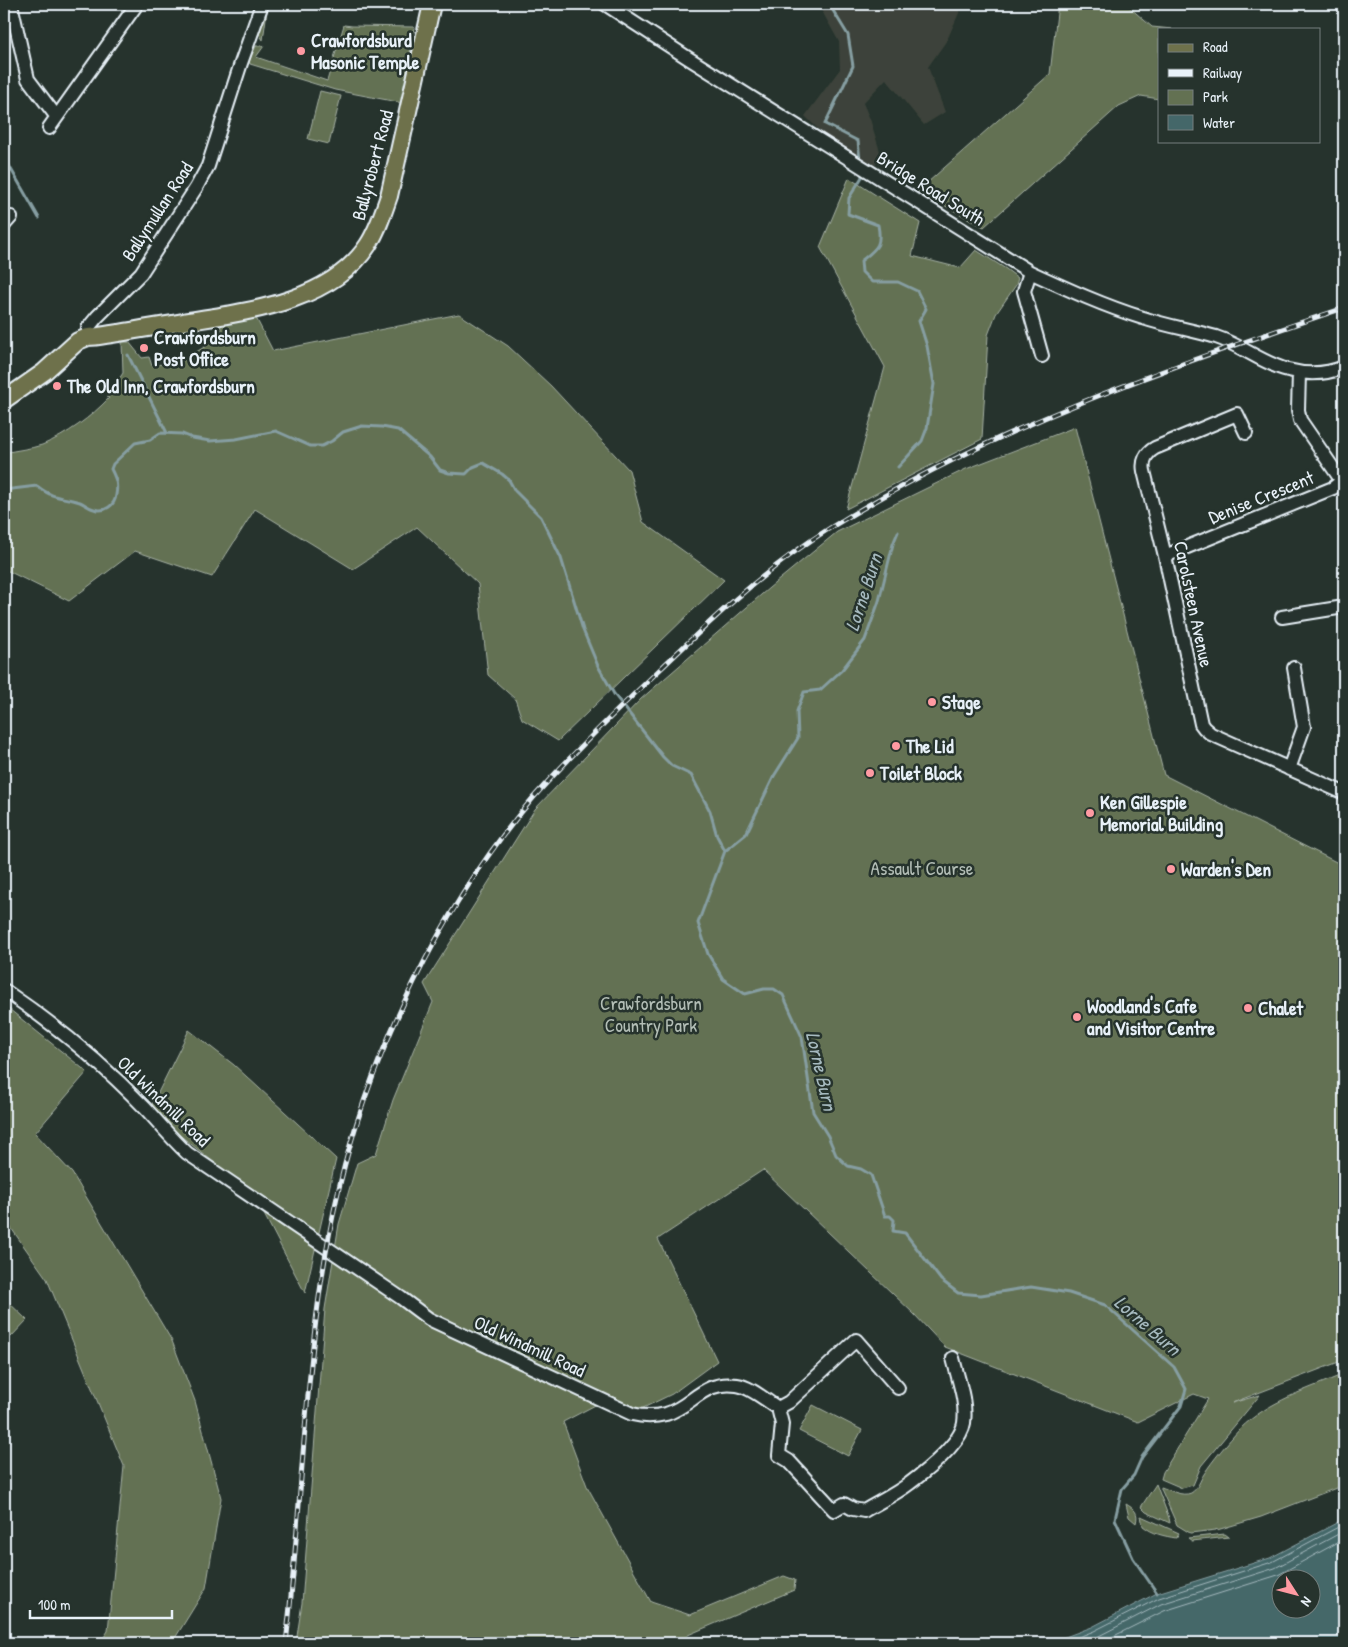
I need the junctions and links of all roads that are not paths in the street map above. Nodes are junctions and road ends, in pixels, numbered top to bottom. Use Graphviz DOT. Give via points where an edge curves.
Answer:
graph roads {
  1 [pos="12,4"];
  2 [pos="137,4"];
  3 [pos="262,4"];
  4 [pos="432,4"];
  5 [pos="605,4"];
  6 [pos="56,116"];
  7 [pos="49,128"];
  8 [pos="1030,272"];
  9 [pos="88,337"];
  10 [pos="1042,356"];
  11 [pos="1344,367"];
  12 [pos="1299,372"];
  13 [pos="4,400"];
  14 [pos="1246,433"];
  15 [pos="1343,483"];
  16 [pos="1165,556"];
  17 [pos="1344,607"];
  18 [pos="1282,617"];
  19 [pos="1294,668"];
  20 [pos="1289,769"];
  21 [pos="1344,793"];
  22 [pos="4,990"];
  23 [pos="953,1358"];
  24 [pos="898,1388"];
  25 [pos="778,1408"];
  1 -- 6 [label="street" via="28,79"];
  2 -- 6 [label="street"];
  3 -- 9 [label="street, Ballymullan Road" via="208,166 141,273 97,317 88,328"];
  4 -- 9 [label="main road, Ballyrobert Road" via="389,196 378,226 354,262 330,281 273,305 237,314"];
  5 -- 8 [label="street, Bridge Road South"];
  6 -- 7 [label="street"];
  8 -- 10 [label="street" via="1024,290"];
  8 -- 12 [label="street, Bridge Road South" via="1085,297 1142,318 1218,338 1278,367"];
  9 -- 13 [label="main road" via="78,341 44,372"];
  11 -- 12 [label="street, Bridge Road South" via="1324,372"];
  12 -- 15 [label="street" via="1300,420"];
  14 -- 16 [label="street, Carolsteen Avenue" via="1237,414 1155,448 1145,457 1144,471"];
  15 -- 16 [label="street, Denise Crescent"];
  16 -- 20 [label="street, Carolsteen Avenue" via="1204,728"];
  17 -- 18 [label="street"];
  19 -- 20 [label="street" via="1304,727"];
  20 -- 21 [label="street, Carolsteen Avenue"];
  22 -- 25 [label="street, Old Windmill Road" via="90,1056 187,1153 429,1319 632,1414 647,1417 667,1414 706,1389 737,1385"];
  23 -- 25 [label="street" via="964,1400 964,1424 960,1436 910,1484 864,1511 844,1504 834,1510 789,1461 779,1455 782,1424"];
  24 -- 25 [label="street" via="856,1340 789,1402"];
}
